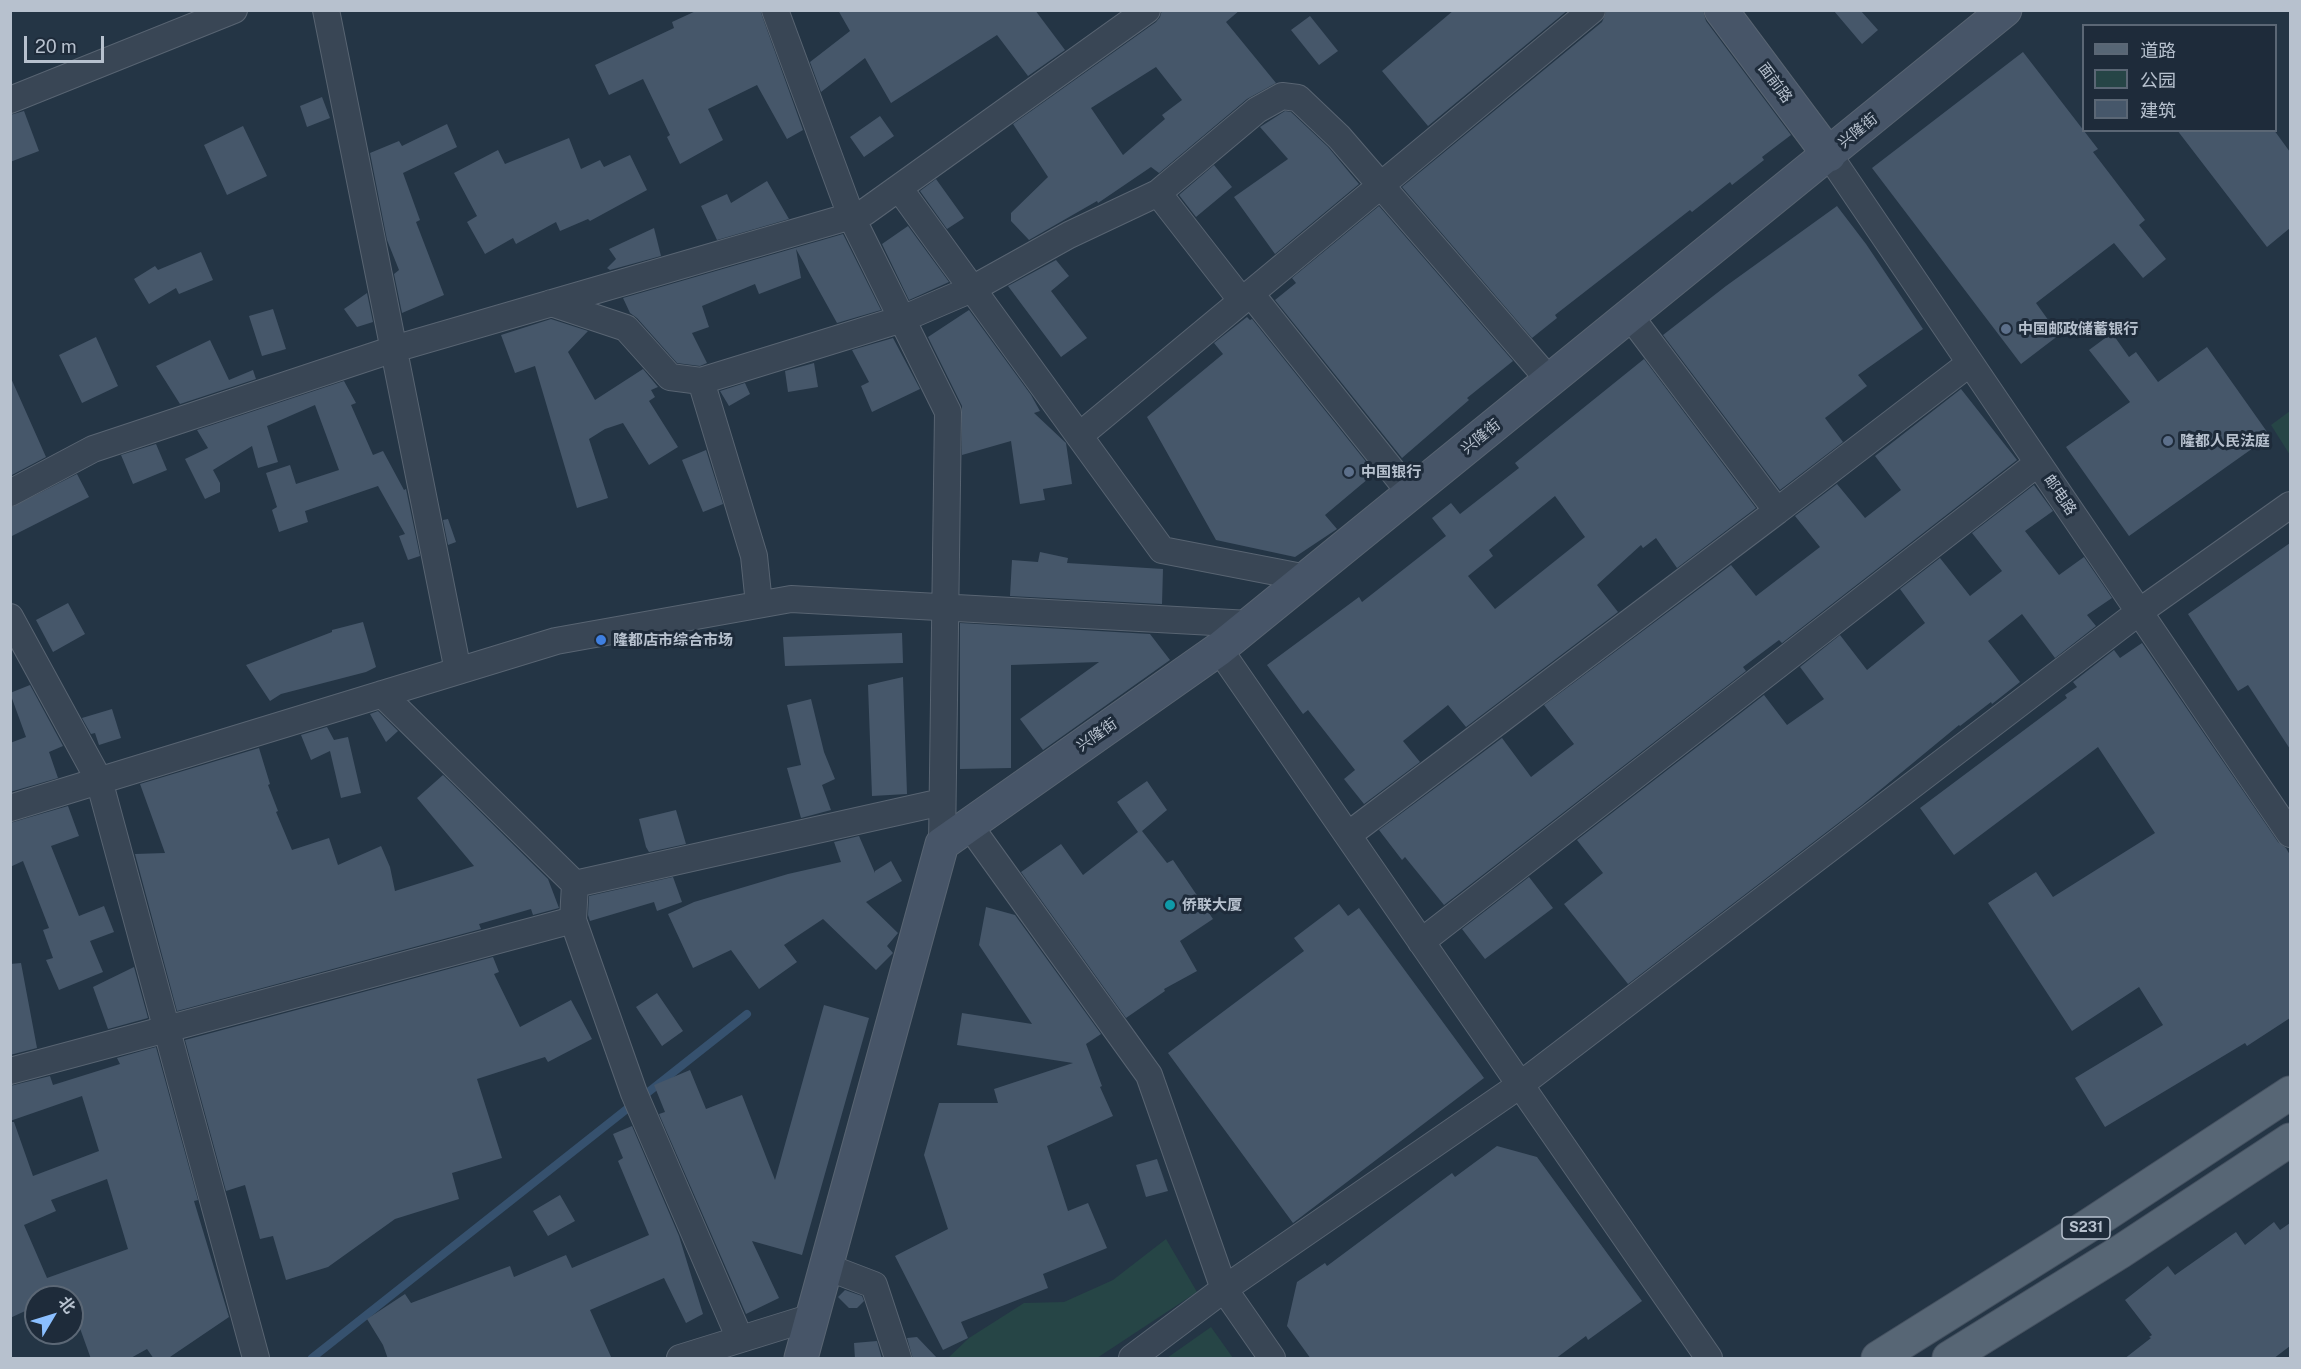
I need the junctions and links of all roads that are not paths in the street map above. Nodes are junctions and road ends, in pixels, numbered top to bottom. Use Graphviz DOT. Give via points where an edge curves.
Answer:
graph roads {
  1 [pos="234,10"];
  2 [pos="326,10"];
  3 [pos="775,10"];
  4 [pos="1147,10"];
  5 [pos="1592,10"];
  6 [pos="1721,10"];
  7 [pos="2005,10"];
  8 [pos="10,100"];
  9 [pos="1829,155"];
  10 [pos="1381,186"];
  11 [pos="899,188"];
  12 [pos="1158,193"];
  13 [pos="851,216"];
  14 [pos="972,289"];
  15 [pos="1247,298"];
  16 [pos="551,303"];
  17 [pos="1630,316"];
  18 [pos="902,319"];
  19 [pos="394,350"];
  20 [pos="1971,363"];
  21 [pos="701,381"];
  22 [pos="1550,381"];
  23 [pos="1079,436"];
  24 [pos="2038,463"];
  25 [pos="10,493"];
  26 [pos="1411,494"];
  27 [pos="2290,505"];
  28 [pos="1777,512"];
  29 [pos="1306,578"];
  30 [pos="759,604"];
  31 [pos="945,607"];
  32 [pos="2139,612"];
  33 [pos="10,617"];
  34 [pos="1250,624"];
  35 [pos="1219,649"];
  36 [pos="458,671"];
  37 [pos="382,694"];
  38 [pos="99,780"];
  39 [pos="942,802"];
  40 [pos="10,808"];
  41 [pos="969,825"];
  42 [pos="2290,834"];
  43 [pos="1347,835"];
  44 [pos="942,844"];
  45 [pos="575,884"];
  46 [pos="573,920"];
  47 [pos="1421,942"];
  48 [pos="166,1029"];
  49 [pos="10,1071"];
  50 [pos="1520,1085"];
  51 [pos="2290,1093"];
  52 [pos="2290,1140"];
  53 [pos="827,1267"];
  54 [pos="1224,1288"];
  55 [pos="812,1317"];
  56 [pos="740,1340"];
  57 [pos="256,1359"];
  58 [pos="680,1359"];
  59 [pos="801,1359"];
  60 [pos="898,1359"];
  61 [pos="1132,1359"];
  62 [pos="1272,1359"];
  63 [pos="1709,1359"];
  64 [pos="1878,1359"];
  65 [pos="1949,1359"];
  1 -- 8 [label="street"];
  2 -- 19 [label="street"];
  3 -- 13 [label="street"];
  4 -- 11 [label="street"];
  5 -- 10 [label="street"];
  6 -- 9 [label="street, 面前路"];
  7 -- 9 [label="street, 兴隆街"];
  9 -- 17 [label="street, 兴隆街"];
  9 -- 20 [label="street, 邮电路"];
  10 -- 12 [label="street" via="1340,137 1298,98 1282,96 1257,110"];
  10 -- 15 [label="street"];
  10 -- 22 [label="street"];
  11 -- 13 [label="street" via="865,212"];
  11 -- 14 [label="street"];
  12 -- 14 [label="street" via="1069,235"];
  12 -- 15 [label="street"];
  13 -- 16 [label="street"];
  13 -- 18 [label="street"];
  14 -- 18 [label="street"];
  14 -- 23 [label="street"];
  15 -- 23 [label="street"];
  15 -- 26 [label="street"];
  16 -- 19 [label="street"];
  16 -- 21 [label="street" via="626,328 670,377"];
  17 -- 22 [label="street, 兴隆街"];
  17 -- 28 [label="street"];
  18 -- 21 [label="street"];
  18 -- 31 [label="street" via="948,412"];
  19 -- 25 [label="street" via="93,449"];
  19 -- 36 [label="street"];
  20 -- 24 [label="street, 邮电路"];
  20 -- 28 [label="street"];
  21 -- 30 [label="street" via="754,556"];
  22 -- 26 [label="street, 兴隆街"];
  23 -- 29 [label="street" via="1162,550"];
  24 -- 32 [label="street, 邮电路"];
  24 -- 47 [label="street"];
  26 -- 29 [label="street, 兴隆街"];
  27 -- 32 [label="street"];
  28 -- 43 [label="street"];
  29 -- 34 [label="street, 兴隆街"];
  30 -- 31 [label="street" via="791,599"];
  30 -- 36 [label="street" via="556,641"];
  31 -- 34 [label="street"];
  31 -- 39 [label="street"];
  32 -- 42 [label="street, 邮电路"];
  32 -- 50 [label="street"];
  33 -- 38 [label="street"];
  34 -- 35 [label="street, 兴隆街"];
  35 -- 41 [label="street, 兴隆街"];
  35 -- 43 [label="street"];
  36 -- 37 [label="street"];
  37 -- 38 [label="street"];
  37 -- 45 [label="street"];
  38 -- 40 [label="street"];
  38 -- 48 [label="street"];
  39 -- 44 [label="street"];
  39 -- 45 [label="street"];
  41 -- 44 [label="street, 兴隆街"];
  41 -- 54 [label="street" via="1149,1075"];
  43 -- 47 [label="street"];
  44 -- 53 [label="street"];
  45 -- 46 [label="street"];
  46 -- 48 [label="street"];
  46 -- 56 [label="street" via="638,1102"];
  47 -- 50 [label="street"];
  48 -- 49 [label="street"];
  48 -- 57 [label="street"];
  50 -- 54 [label="street"];
  50 -- 63 [label="street"];
  51 -- 64 [label="main road, S231"];
  52 -- 65 [label="main road, S231"];
  53 -- 55 [label="street"];
  53 -- 60 [label="street" via="874,1285"];
  54 -- 61 [label="street"];
  54 -- 62 [label="street"];
  55 -- 56 [label="street"];
  55 -- 59 [label="street"];
  56 -- 58 [label="street"];
}
